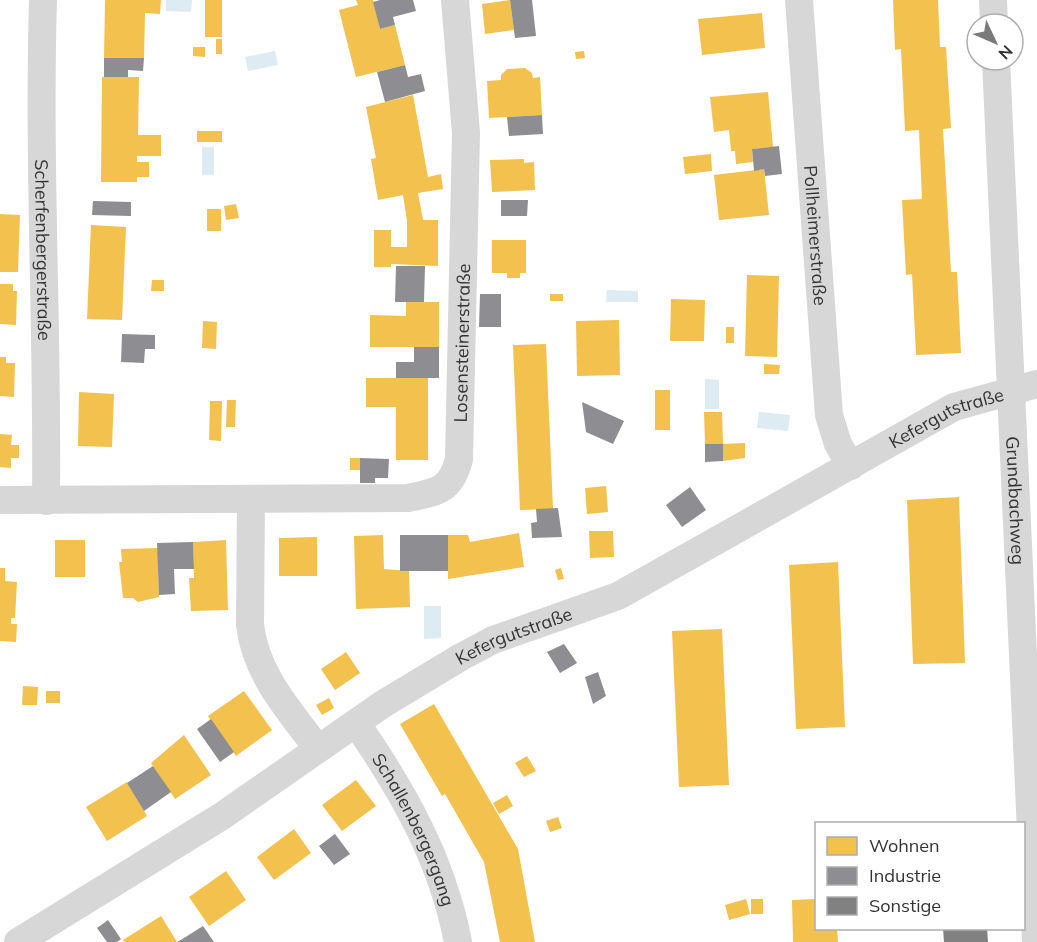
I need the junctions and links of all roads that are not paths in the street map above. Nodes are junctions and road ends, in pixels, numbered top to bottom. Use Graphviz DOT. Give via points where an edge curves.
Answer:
graph roads {
  1 [pos="43,0"];
  2 [pos="455,0"];
  3 [pos="799,0"];
  4 [pos="997,72"];
  5 [pos="1024,387"];
  6 [pos="850,466"];
  7 [pos="0,500"];
  8 [pos="251,500"];
  9 [pos="46,501"];
  10 [pos="356,723"];
  11 [pos="318,749"];
  12 [pos="18,942"];
  13 [pos="458,942"];
  14 [pos="1036,942"];
  1 -- 9 [label="street, Scherfenbergerstraße" via="41,168"];
  2 -- 8 [label="street, Losensteinerstraße" via="464,84 467,186 456,472 440,491 408,498"];
  3 -- 6 [label="street, Pollheimerstraße" via="829,415"];
  4 -- 5 [label="street, Grundbachweg"];
  5 -- 6 [label="street, Kefergutstraße" via="954,407"];
  5 -- 14 [label="street, Grundbachweg"];
  6 -- 10 [label="street, Kefergutstraße" via="618,596 493,640 428,675"];
  7 -- 9 [label="street, Losensteinerstraße"];
  8 -- 9 [label="street, Losensteinerstraße"];
  8 -- 11 [label="street" via="252,643 266,678"];
  10 -- 11 [label="street, Kefergutstraße"];
  10 -- 13 [label="street, Schallenbergergang" via="434,857"];
  11 -- 12 [label="street, Kefergutstraße" via="222,816"];
}
